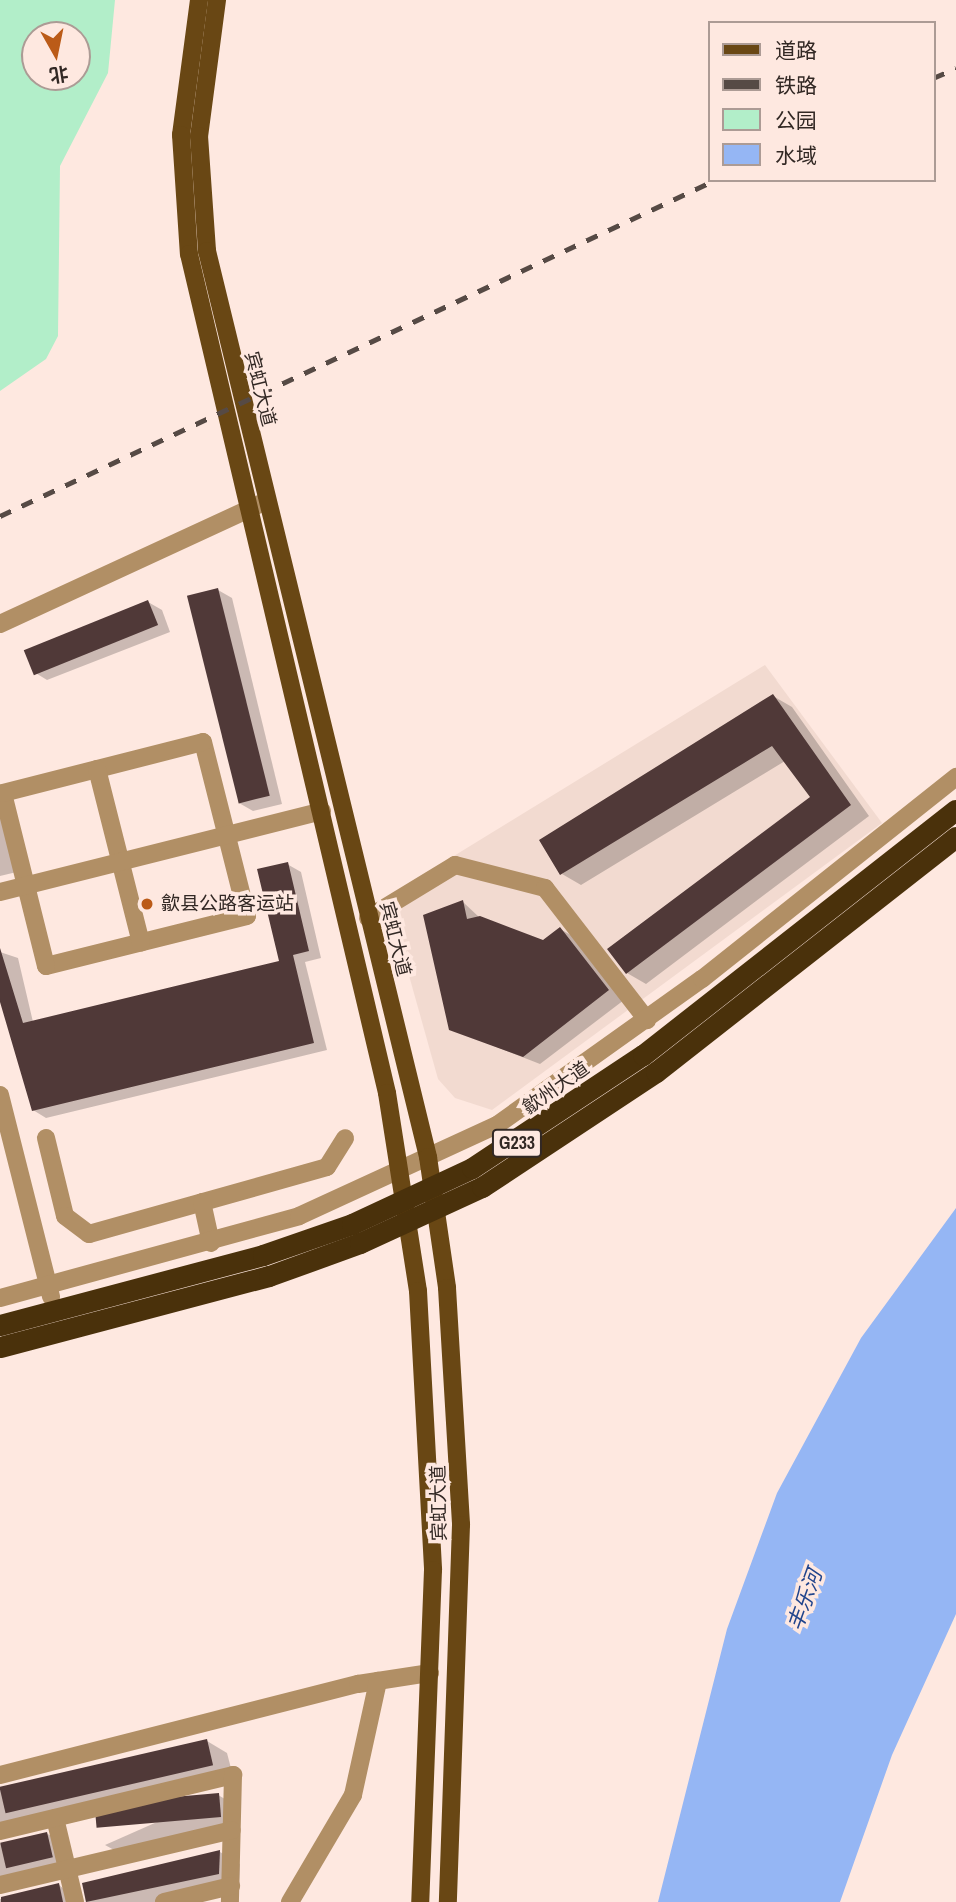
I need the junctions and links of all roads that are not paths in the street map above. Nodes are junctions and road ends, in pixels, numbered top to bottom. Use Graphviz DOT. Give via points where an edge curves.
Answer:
graph roads {
  1 [pos="199,0"];
  2 [pos="217,0"];
  3 [pos="257,504"];
  4 [pos="0,624"];
  5 [pos="97,769"];
  6 [pos="956,777"];
  7 [pos="956,810"];
  8 [pos="322,811"];
  9 [pos="226,835"];
  10 [pos="956,837"];
  11 [pos="120,862"];
  12 [pos="26,885"];
  13 [pos="0,892"];
  14 [pos="368,918"];
  15 [pos="141,943"];
  16 [pos="646,1020"];
  17 [pos="0,1095"];
  18 [pos="46,1138"];
  19 [pos="345,1138"];
  20 [pos="429,1161"];
  21 [pos="402,1174"];
  22 [pos="433,1188"];
  23 [pos="406,1200"];
  24 [pos="202,1202"];
  25 [pos="436,1210"];
  26 [pos="410,1222"];
  27 [pos="211,1243"];
  28 [pos="48,1286"];
  29 [pos="0,1298"];
  30 [pos="54,1311"];
  31 [pos="0,1325"];
  32 [pos="0,1347"];
  33 [pos="430,1673"];
  34 [pos="378,1681"];
  35 [pos="0,1775"];
  36 [pos="55,1818"];
  37 [pos="232,1829"];
  38 [pos="0,1831"];
  39 [pos="67,1869"];
  40 [pos="0,1885"];
  41 [pos="230,1894"];
  42 [pos="75,1902"];
  43 [pos="164,1902"];
  44 [pos="290,1902"];
  45 [pos="420,1902"];
  46 [pos="449,1902"];
  1 -- 3 [label="main road, 宾虹大道" via="184,94 184,217"];
  2 -- 3 [label="main road, 宾虹大道" via="200,122 202,215"];
  3 -- 4 [label="street"];
  3 -- 8 [label="main road, 宾虹大道"];
  3 -- 14 [label="main road, 宾虹大道"];
  5 -- 9 [label="street" via="203,742"];
  5 -- 11 [label="street"];
  5 -- 12 [label="street" via="3,793"];
  6 -- 16 [label="street"];
  7 -- 22 [label="highway, 歙州大道 / G233" via="643,1055 510,1147"];
  8 -- 9 [label="street"];
  8 -- 21 [label="main road, 宾虹大道"];
  9 -- 11 [label="street"];
  9 -- 15 [label="street" via="247,916"];
  10 -- 25 [label="highway, G233" via="656,1072 522,1166"];
  11 -- 12 [label="street"];
  11 -- 15 [label="street"];
  12 -- 13 [label="street"];
  12 -- 15 [label="street" via="46,966"];
  14 -- 16 [label="street" via="455,865 545,888"];
  14 -- 20 [label="main road, 宾虹大道"];
  16 -- 20 [label="street" via="497,1125"];
  17 -- 28 [label="street"];
  18 -- 24 [label="street" via="65,1216 83,1232"];
  19 -- 24 [label="street" via="327,1167"];
  20 -- 21 [label="street"];
  20 -- 22 [label="main road, 宾虹大道"];
  21 -- 23 [label="main road, 宾虹大道"];
  21 -- 27 [label="street"];
  22 -- 23 [label="highway, 歙州大道 / G233"];
  22 -- 25 [label="main road, 宾虹大道"];
  23 -- 26 [label="main road, 宾虹大道"];
  23 -- 30 [label="highway, 歙州大道 / G233" via="263,1255"];
  24 -- 27 [label="street"];
  25 -- 26 [label="highway, G233"];
  25 -- 46 [label="main road, 宾虹大道" via="461,1525"];
  26 -- 32 [label="highway, G233" via="270,1276"];
  26 -- 33 [label="main road, 宾虹大道" via="431,1465"];
  27 -- 28 [label="street"];
  28 -- 29 [label="street"];
  28 -- 30 [label="street"];
  30 -- 31 [label="highway, 歙州大道 / G233"];
  33 -- 34 [label="street"];
  33 -- 45 [label="main road, 宾虹大道"];
  34 -- 35 [label="street"];
  34 -- 44 [label="street" via="353,1795"];
  36 -- 37 [label="street" via="233,1775"];
  36 -- 38 [label="street"];
  36 -- 39 [label="street"];
  37 -- 39 [label="street"];
  37 -- 41 [label="street"];
  39 -- 40 [label="street"];
  39 -- 42 [label="street"];
  41 -- 43 [label="street"];
}
